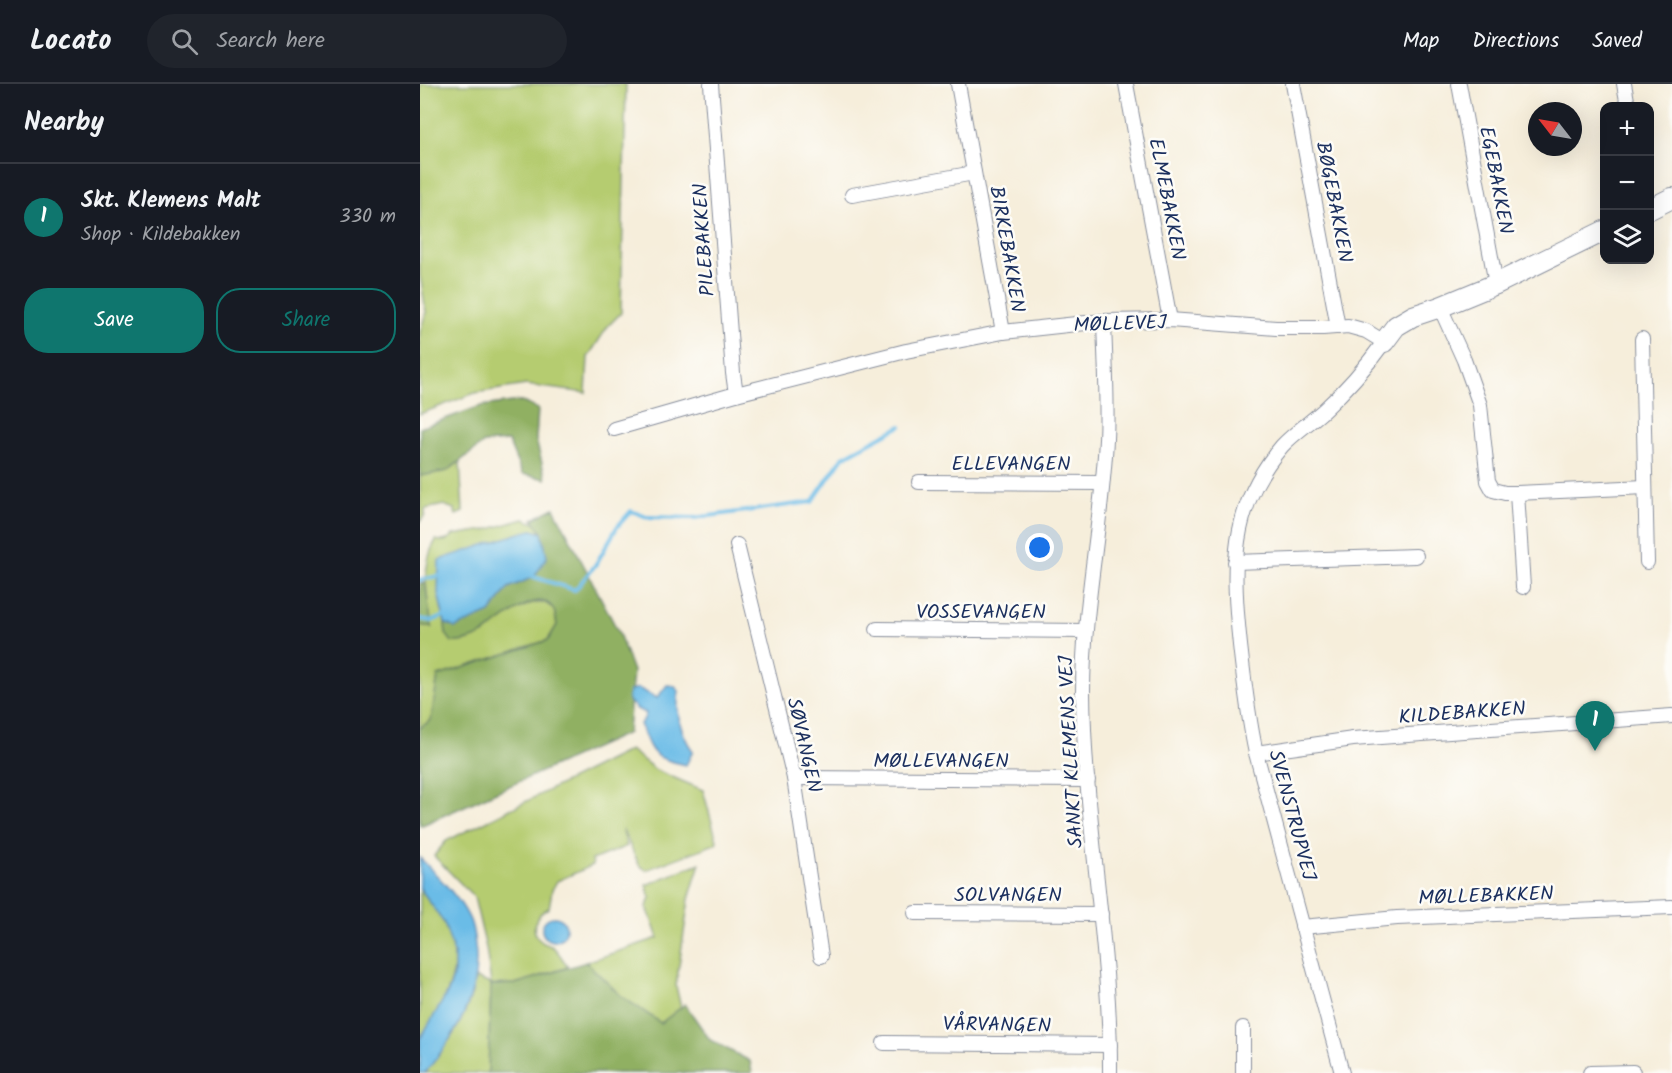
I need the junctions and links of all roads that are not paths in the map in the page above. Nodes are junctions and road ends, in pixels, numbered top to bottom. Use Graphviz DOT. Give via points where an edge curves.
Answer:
graph roads {
  1 [pos="711,84"];
  2 [pos="958,84"];
  3 [pos="1126,84"];
  4 [pos="1293,84"];
  5 [pos="1459,84"];
  6 [pos="1624,84"];
  7 [pos="1628,102"];
  8 [pos="974,173"];
  9 [pos="852,195"];
  10 [pos="1672,198"];
  11 [pos="1654,206"];
  12 [pos="1600,233"];
  13 [pos="1496,284"];
  14 [pos="1440,307"];
  15 [pos="1170,320"];
  16 [pos="1104,321"];
  17 [pos="1338,327"];
  18 [pos="1003,332"];
  19 [pos="1642,339"];
  20 [pos="1384,342"];
  21 [pos="736,394"];
  22 [pos="614,429"];
  23 [pos="919,482"];
  24 [pos="1102,483"];
  25 [pos="1645,487"];
  26 [pos="1516,493"];
  27 [pos="736,545"];
  28 [pos="1416,556"];
  29 [pos="1235,562"];
  30 [pos="1647,562"];
  31 [pos="1523,587"];
  32 [pos="877,629"];
  33 [pos="1084,631"];
  34 [pos="1672,716"];
  35 [pos="1256,753"];
  36 [pos="794,778"];
  37 [pos="1088,780"];
  38 [pos="1672,907"];
  39 [pos="915,913"];
  40 [pos="1101,914"];
  41 [pos="1302,927"];
  42 [pos="820,956"];
  43 [pos="1243,1028"];
  44 [pos="884,1043"];
  45 [pos="1110,1045"];
  46 [pos="1633,1072"];
  47 [pos="1110,1073"];
  48 [pos="1243,1073"];
  49 [pos="1342,1073"];
  50 [pos="1590,1073"];
  1 -- 21 [label="street, PILEBAKKEN"];
  2 -- 8 [label="street, BIRKEBAKKEN"];
  3 -- 15 [label="street, ELMEBAKKEN"];
  4 -- 17 [label="street, BØGEBAKKEN"];
  5 -- 13 [label="street, EGEBAKKEN"];
  6 -- 7 [label="street"];
  8 -- 9 [label="street, BIRKEBAKKEN"];
  8 -- 18 [label="street, BIRKEBAKKEN"];
  10 -- 11 [label="street"];
  12 -- 13 [label="street"];
  13 -- 14 [label="street"];
  14 -- 20 [label="street" via="1395,326"];
  14 -- 26 [label="street" via="1480,405 1488,481 1493,490"];
  15 -- 16 [label="street, MØLLEVEJ"];
  15 -- 17 [label="street, MØLLEVEJ" via="1276,328"];
  16 -- 18 [label="street, MØLLEVEJ"];
  16 -- 24 [label="street, SANKT KLEMENS VEJ" via="1106,419"];
  17 -- 20 [label="street, MØLLEVEJ" via="1355,327"];
  18 -- 21 [label="street, MØLLEVEJ" via="906,351"];
  19 -- 25 [label="street"];
  20 -- 29 [label="street, SVENSTRUPVEJ" via="1356,380 1283,445 1260,477 1243,514"];
  21 -- 22 [label="street, MØLLEVEJ"];
  23 -- 24 [label="street, ELLEVANGEN"];
  24 -- 33 [label="street, SANKT KLEMENS VEJ"];
  25 -- 26 [label="street"];
  25 -- 30 [label="street"];
  26 -- 31 [label="street"];
  27 -- 36 [label="street, SØVANGEN"];
  28 -- 29 [label="street"];
  29 -- 35 [label="street, SVENSTRUPVEJ" via="1246,701"];
  32 -- 33 [label="street, VOSSEVANGEN"];
  33 -- 37 [label="street, SANKT KLEMENS VEJ"];
  34 -- 35 [label="street, KILDEBAKKEN" via="1353,739"];
  35 -- 41 [label="street, SVENSTRUPVEJ"];
  36 -- 37 [label="street, MØLLEVANGEN"];
  36 -- 42 [label="street, SØVANGEN"];
  37 -- 40 [label="street, SANKT KLEMENS VEJ"];
  38 -- 41 [label="street, MØLLEBAKKEN" via="1397,918"];
  39 -- 40 [label="street, SOLVANGEN"];
  40 -- 45 [label="street, SANKT KLEMENS VEJ"];
  41 -- 49 [label="street, SVENSTRUPVEJ"];
  43 -- 48 [label="street"];
  44 -- 45 [label="street, VÅRVANGEN"];
  45 -- 47 [label="street, SANKT KLEMENS VEJ"];
  46 -- 50 [label="street"];
}
